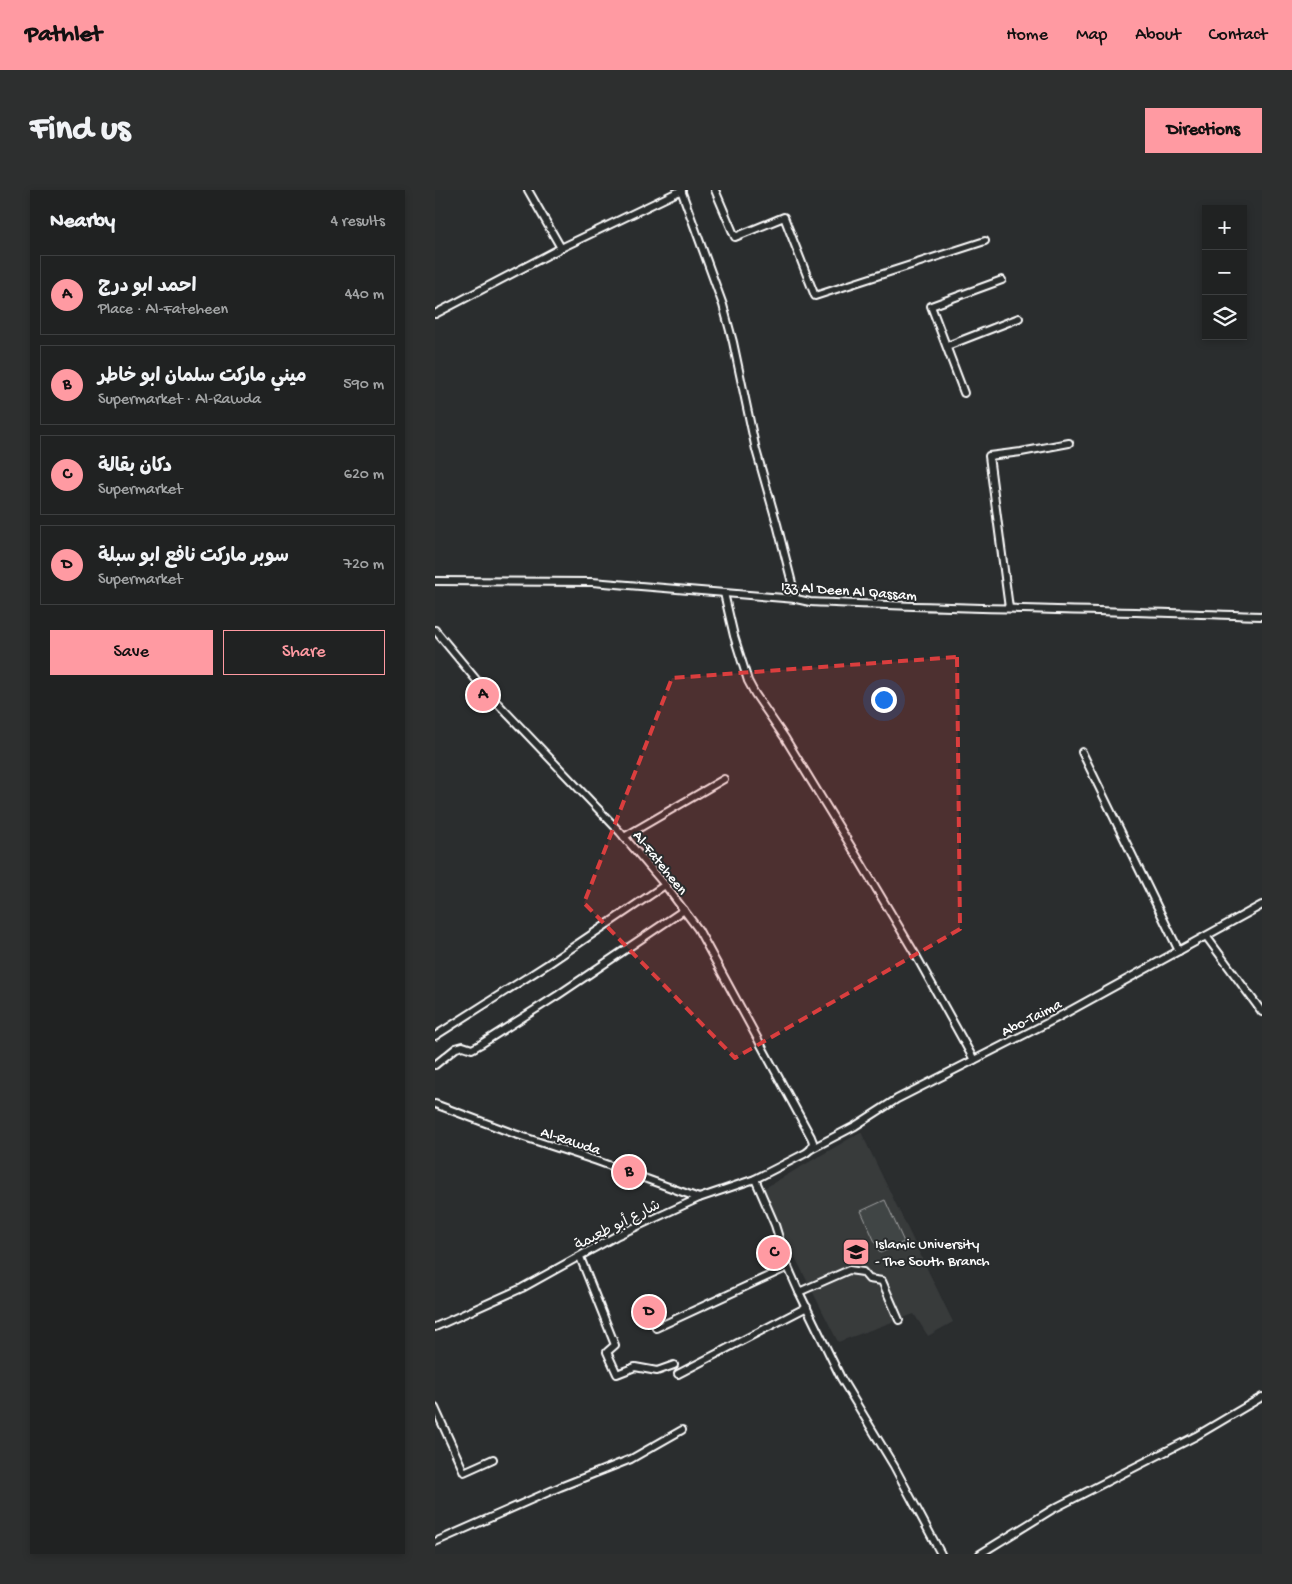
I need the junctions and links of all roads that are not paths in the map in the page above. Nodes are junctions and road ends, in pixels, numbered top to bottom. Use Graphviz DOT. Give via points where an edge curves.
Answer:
graph roads {
  1 [pos="528,190"];
  2 [pos="681,190"];
  3 [pos="715,190"];
  4 [pos="985,240"];
  5 [pos="561,248"];
  6 [pos="1002,280"];
  7 [pos="435,314"];
  8 [pos="1019,318"];
  9 [pos="947,346"];
  10 [pos="964,393"];
  11 [pos="1069,443"];
  12 [pos="435,581"];
  13 [pos="724,593"];
  14 [pos="796,599"];
  15 [pos="1009,608"];
  16 [pos="1262,616"];
  17 [pos="435,630"];
  18 [pos="1082,752"];
  19 [pos="724,779"];
  20 [pos="624,836"];
  21 [pos="665,885"];
  22 [pos="1262,905"];
  23 [pos="683,910"];
  24 [pos="1206,936"];
  25 [pos="1179,951"];
  26 [pos="1262,1012"];
  27 [pos="435,1036"];
  28 [pos="974,1060"];
  29 [pos="435,1065"];
  30 [pos="435,1104"];
  31 [pos="811,1149"];
  32 [pos="755,1179"];
  33 [pos="699,1198"];
  34 [pos="580,1257"];
  35 [pos="788,1267"];
  36 [pos="799,1292"];
  37 [pos="807,1307"];
  38 [pos="899,1320"];
  39 [pos="435,1327"];
  40 [pos="656,1328"];
  41 [pos="674,1365"];
  42 [pos="678,1374"];
  43 [pos="1262,1397"];
  44 [pos="435,1408"];
  45 [pos="682,1430"];
  46 [pos="493,1460"];
  47 [pos="435,1542"];
  48 [pos="941,1554"];
  49 [pos="981,1554"];
  1 -- 5 [label="street"];
  2 -- 5 [label="street"];
  2 -- 14 [label="street" via="723,305 756,450"];
  3 -- 4 [label="street" via="735,236 784,217 815,296"];
  5 -- 7 [label="street"];
  6 -- 9 [label="street" via="931,306"];
  8 -- 9 [label="street"];
  9 -- 10 [label="street"];
  11 -- 15 [label="street" via="989,456"];
  12 -- 13 [label="street, Izz Al Deen Al Qassam" via="592,582"];
  13 -- 14 [label="street, Izz Al Deen Al Qassam"];
  13 -- 28 [label="street" via="748,681 855,853"];
  14 -- 15 [label="street, Izz Al Deen Al Qassam" via="917,607"];
  15 -- 16 [label="street, Izz Al Deen Al Qassam"];
  17 -- 20 [label="street, Al-Fateheen" via="489,695"];
  18 -- 25 [label="street"];
  19 -- 20 [label="street"];
  20 -- 21 [label="street, Al-Fateheen"];
  21 -- 23 [label="street, Al-Fateheen"];
  21 -- 27 [label="street"];
  22 -- 24 [label="street, Abo-Taima"];
  23 -- 29 [label="street" via="481,1044 471,1049 456,1048"];
  23 -- 31 [label="street, Al-Fateheen" via="697,929 811,1137"];
  24 -- 25 [label="street, Abo-Taima"];
  24 -- 26 [label="street"];
  25 -- 28 [label="street, Abo-Taima"];
  28 -- 31 [label="street, Abo-Taima" via="897,1099"];
  30 -- 33 [label="street, Al-Rawda"];
  31 -- 32 [label="street, شارع أبو طعيمة"];
  32 -- 33 [label="street, شارع أبو طعيمة"];
  32 -- 35 [label="street" via="775,1225"];
  33 -- 34 [label="street, شارع أبو طعيمة" via="616,1236"];
  34 -- 39 [label="street, شارع أبو طعيمة" via="522,1288"];
  34 -- 41 [label="street" via="615,1345 607,1352 617,1374 635,1367 657,1371"];
  35 -- 36 [label="street"];
  35 -- 40 [label="street"];
  36 -- 37 [label="street"];
  36 -- 38 [label="street" via="849,1270 863,1272 869,1279 882,1281"];
  37 -- 42 [label="street"];
  37 -- 48 [label="street" via="841,1378 894,1466"];
  43 -- 49 [label="street" via="1196,1436 1053,1509"];
  44 -- 46 [label="street" via="464,1472"];
  45 -- 47 [label="street" via="631,1459"];
}
